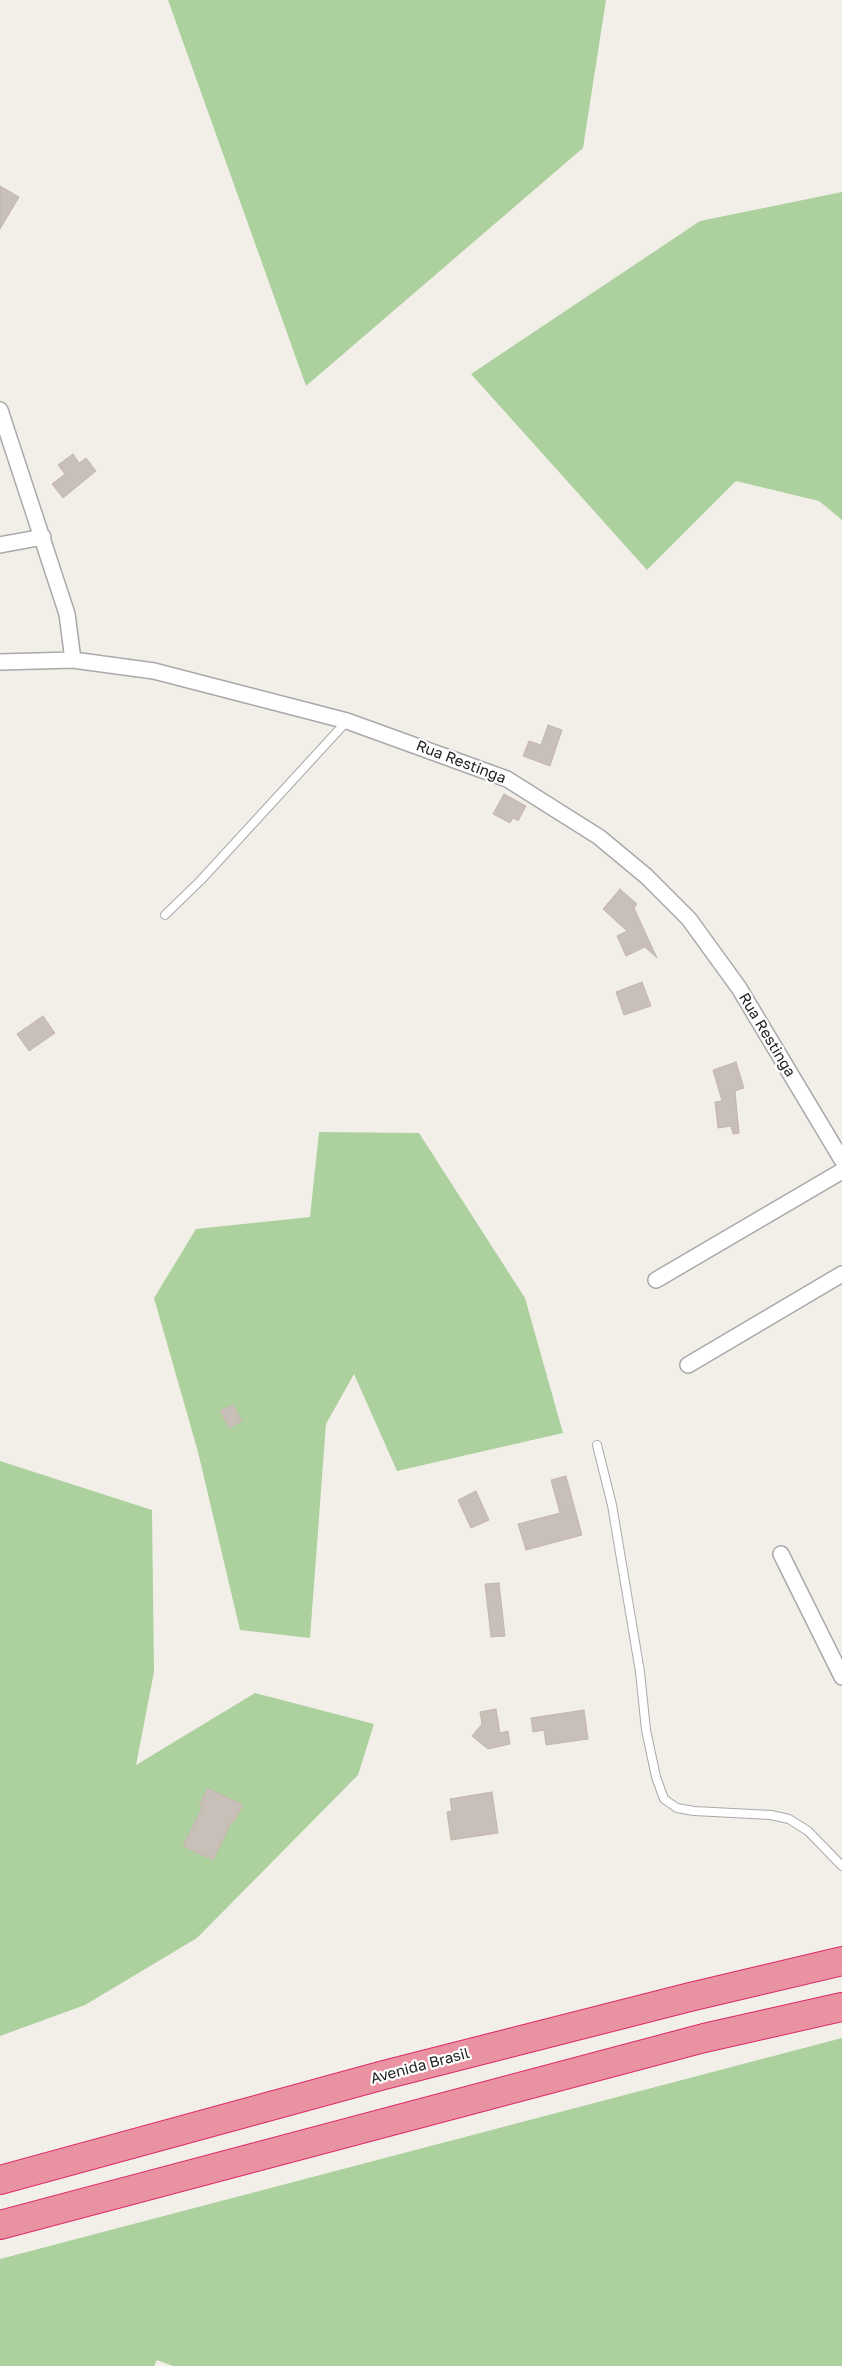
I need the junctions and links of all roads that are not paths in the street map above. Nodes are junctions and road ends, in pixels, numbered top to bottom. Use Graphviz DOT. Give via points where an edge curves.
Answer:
graph roads {
  1 [pos="0,410"];
  2 [pos="43,537"];
  3 [pos="0,545"];
  4 [pos="73,660"];
  5 [pos="0,662"];
  6 [pos="347,721"];
  7 [pos="165,915"];
  8 [pos="842,1160"];
  9 [pos="842,1171"];
  10 [pos="842,1274"];
  11 [pos="656,1280"];
  12 [pos="688,1365"];
  13 [pos="597,1446"];
  14 [pos="781,1554"];
  15 [pos="842,1677"];
  16 [pos="842,1866"];
  17 [pos="842,1961"];
  18 [pos="842,2007"];
  19 [pos="0,2180"];
  20 [pos="0,2225"];
  1 -- 2 [label="street"];
  2 -- 3 [label="street"];
  2 -- 4 [label="street" via="67,614"];
  4 -- 5 [label="street, Rua Restinga"];
  4 -- 6 [label="street, Rua Restinga" via="154,671"];
  6 -- 7 [label="lane"];
  6 -- 8 [label="street, Rua Restinga" via="507,779 599,837 646,876 690,919 739,988"];
  9 -- 11 [label="street"];
  10 -- 12 [label="street"];
  13 -- 16 [label="lane" via="613,1515 640,1672 646,1730 664,1799 677,1808 694,1811 789,1819 808,1830"];
  14 -- 15 [label="street"];
  17 -- 19 [label="highway, Avenida Brasil" via="384,2075"];
  18 -- 20 [label="highway" via="704,2038"];
}
